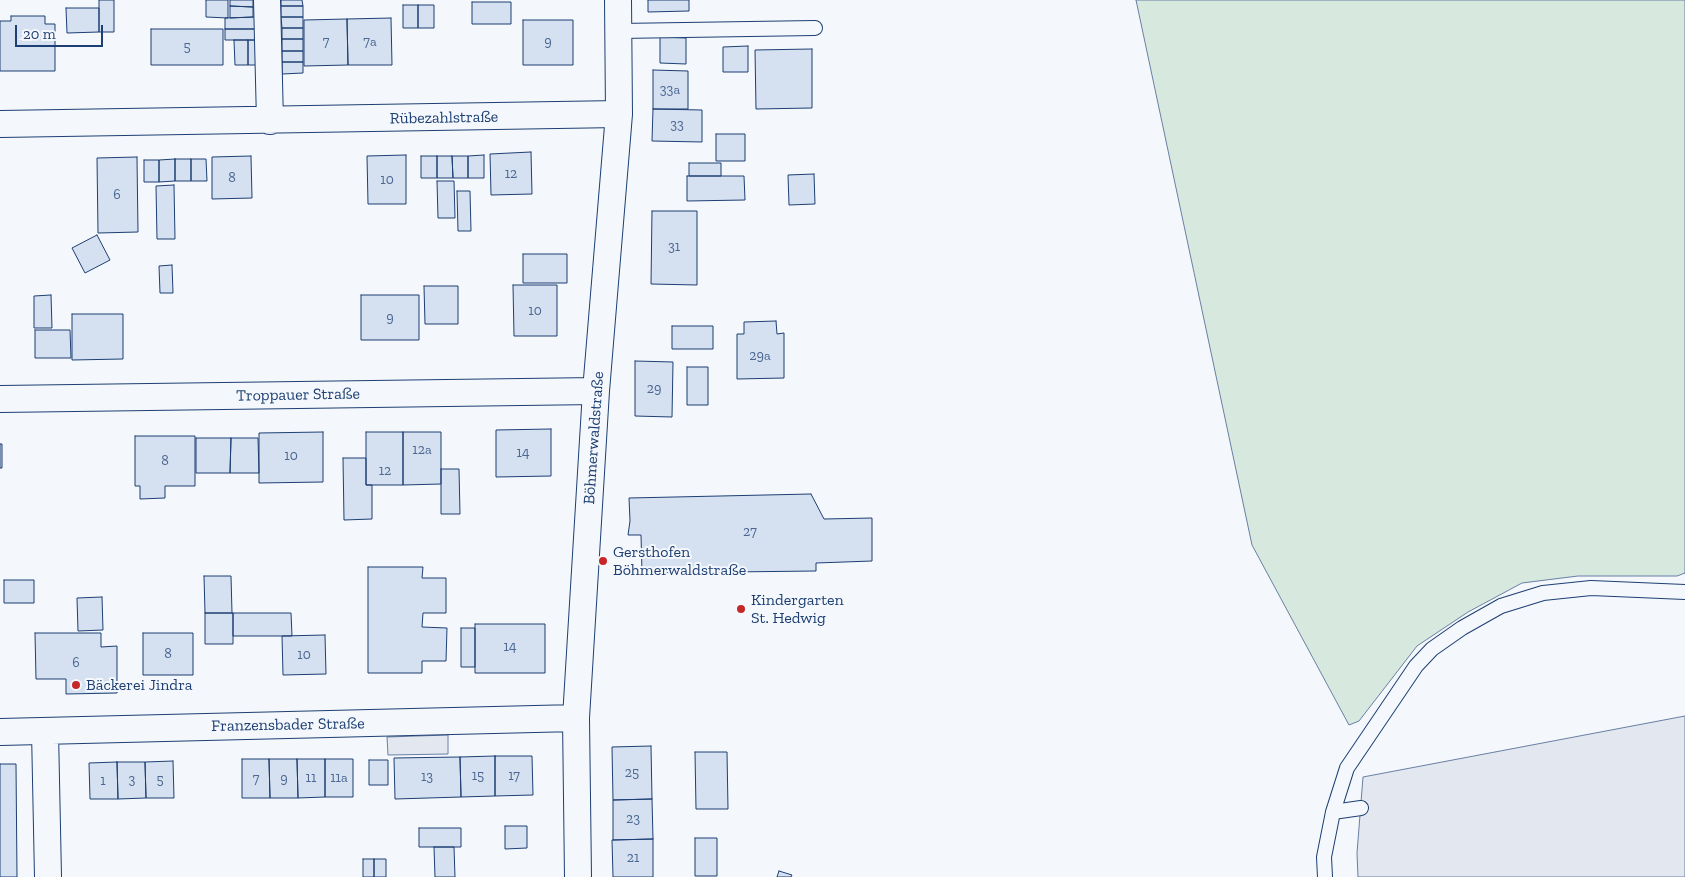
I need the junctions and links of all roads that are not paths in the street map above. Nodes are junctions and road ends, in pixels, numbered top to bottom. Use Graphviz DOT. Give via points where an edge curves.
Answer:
graph roads {
  1 [pos="267,0"];
  2 [pos="618,0"];
  3 [pos="815,28"];
  4 [pos="619,31"];
  5 [pos="619,114"];
  6 [pos="270,120"];
  7 [pos="0,124"];
  8 [pos="596,391"];
  9 [pos="0,399"];
  10 [pos="1685,592"];
  11 [pos="576,718"];
  12 [pos="45,731"];
  13 [pos="0,732"];
  14 [pos="1361,808"];
  15 [pos="1334,812"];
  16 [pos="48,877"];
  17 [pos="578,877"];
  18 [pos="1324,877"];
  1 -- 6 [label="street"];
  2 -- 4 [label="street, Böhmerwaldstraße"];
  3 -- 4 [label="lane"];
  4 -- 5 [label="street, Böhmerwaldstraße"];
  5 -- 6 [label="street, Rübezahlstraße"];
  5 -- 8 [label="street, Böhmerwaldstraße"];
  6 -- 7 [label="street, Rübezahlstraße"];
  8 -- 9 [label="street, Troppauer Straße"];
  8 -- 11 [label="street, Böhmerwaldstraße"];
  10 -- 15 [label="lane" via="1591,588 1543,593 1501,606 1462,628 1432,649 1416,666 1347,768"];
  11 -- 12 [label="street, Franzensbader Straße"];
  11 -- 17 [label="street, Böhmerwaldstraße"];
  12 -- 13 [label="street, Franzensbader Straße"];
  12 -- 16 [label="street"];
  14 -- 15 [label="lane"];
  15 -- 18 [label="lane" via="1324,857"];
}
